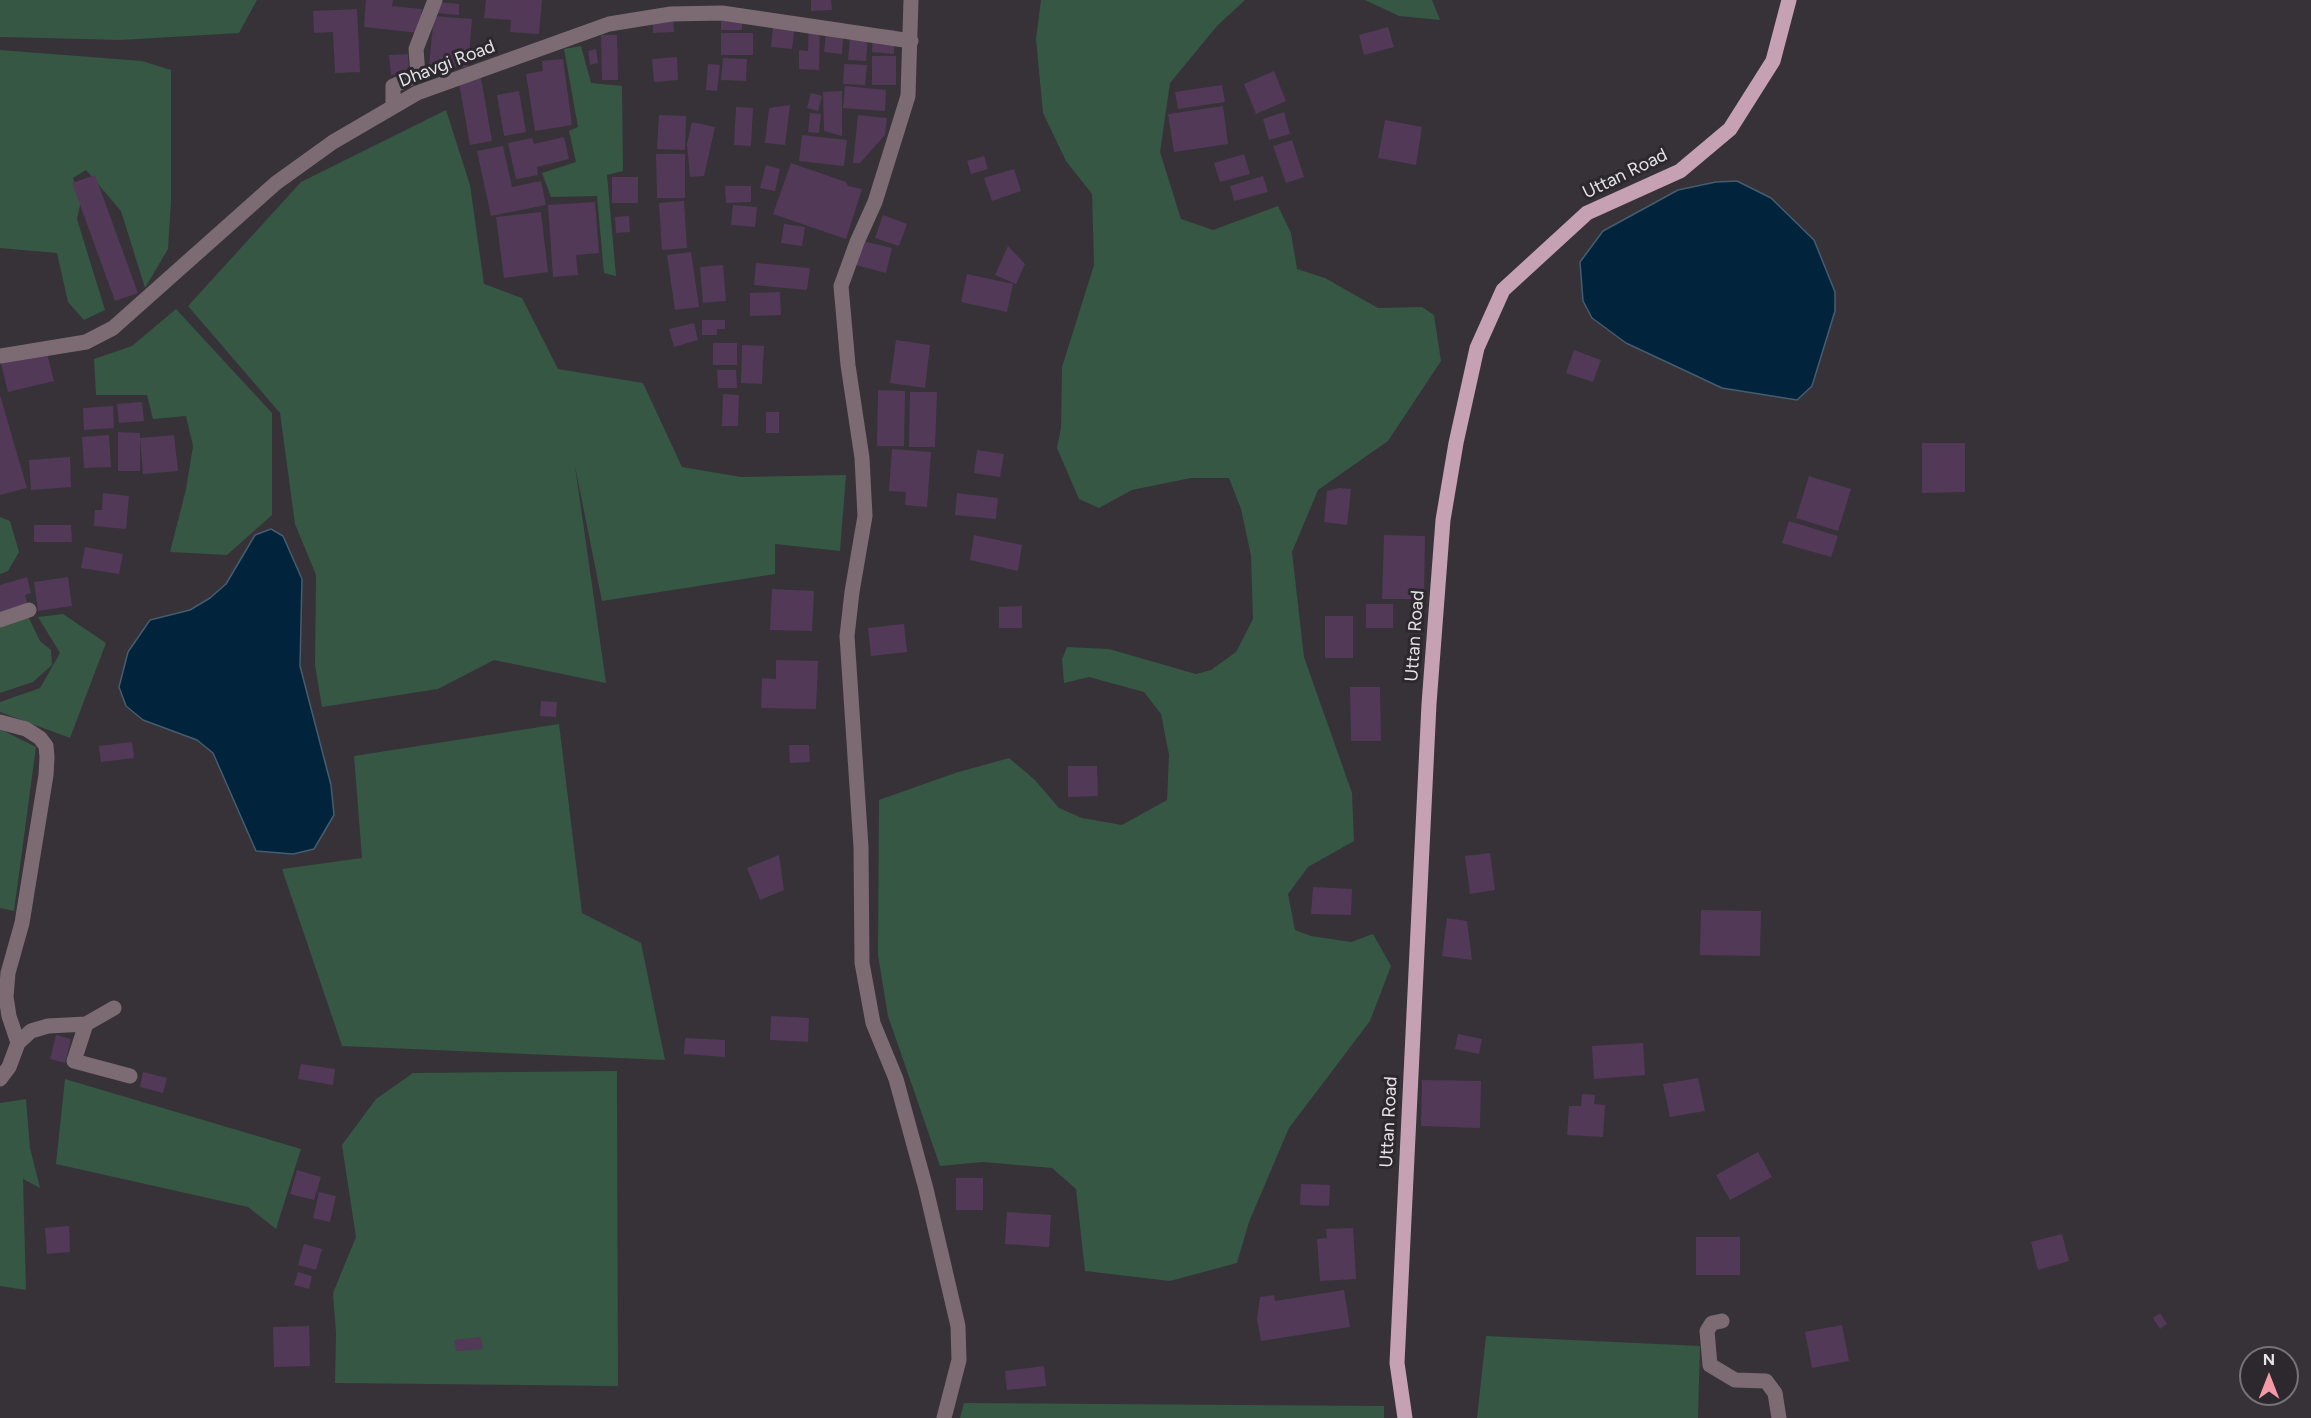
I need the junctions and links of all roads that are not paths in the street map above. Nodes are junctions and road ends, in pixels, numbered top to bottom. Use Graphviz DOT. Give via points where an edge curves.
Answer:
graph roads {
  1 [pos="435,0"];
  2 [pos="911,0"];
  3 [pos="1789,0"];
  4 [pos="911,41"];
  5 [pos="393,107"];
  6 [pos="0,356"];
  7 [pos="29,610"];
  8 [pos="0,620"];
  9 [pos="0,722"];
  10 [pos="114,1008"];
  11 [pos="86,1024"];
  12 [pos="18,1042"];
  13 [pos="130,1076"];
  14 [pos="0,1079"];
  15 [pos="1722,1321"];
  16 [pos="945,1418"];
  17 [pos="1405,1418"];
  18 [pos="1779,1418"];
  1 -- 5 [label="street" via="416,49 418,75 393,86"];
  2 -- 4 [label="street"];
  3 -- 17 [label="main road, Uttan Road" via="1773,61 1730,129 1680,171 1587,213 1503,290 1477,348 1443,520 1430,692 1397,1363"];
  4 -- 5 [label="street, Dhavgi Road" via="722,13 671,14 609,24 417,93"];
  4 -- 16 [label="street" via="908,96 875,202 841,286 862,458 865,516 847,636 861,847 862,963 873,1023 896,1079 958,1326 959,1360"];
  5 -- 6 [label="street, Dhavgi Road" via="333,142 276,183 113,328 86,342"];
  7 -- 8 [label="street"];
  9 -- 12 [label="street" via="26,729 40,738 47,757 22,923 8,973 8,1007"];
  10 -- 11 [label="street"];
  11 -- 12 [label="street" via="48,1026 31,1031"];
  11 -- 13 [label="street" via="74,1061"];
  12 -- 14 [label="street"];
  15 -- 18 [label="street" via="1712,1323 1707,1331 1710,1365 1735,1380 1766,1381 1775,1393"];
}
